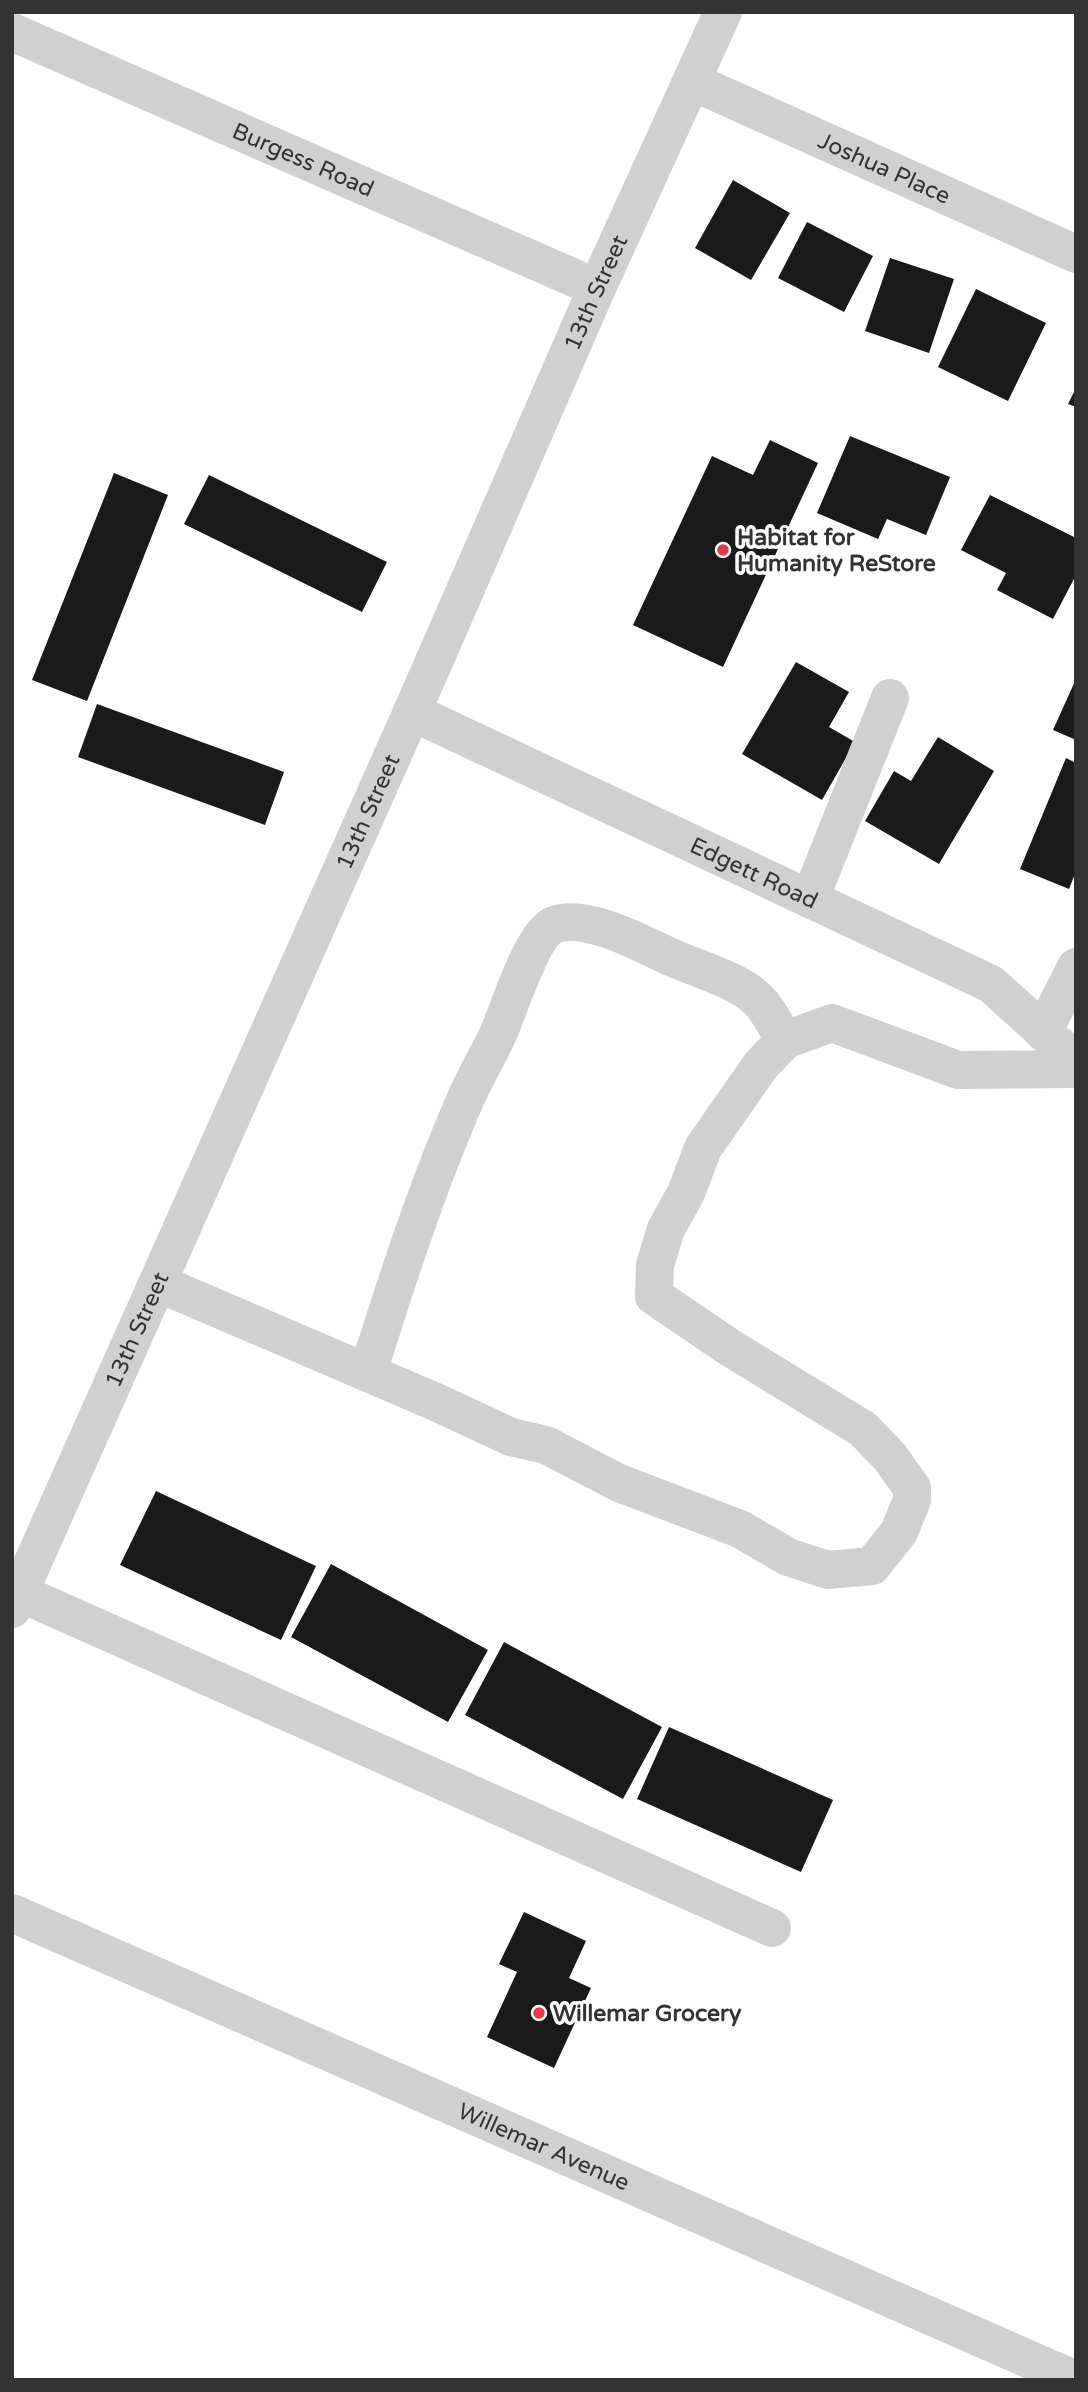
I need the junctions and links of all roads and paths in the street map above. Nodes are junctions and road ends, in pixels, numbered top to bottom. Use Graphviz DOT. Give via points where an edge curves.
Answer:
graph roads {
  1 [pos="723,12"];
  2 [pos="12,32"];
  3 [pos="693,82"];
  4 [pos="1076,254"];
  5 [pos="597,288"];
  6 [pos="890,698"];
  7 [pos="412,712"];
  8 [pos="810,899"];
  9 [pos="1076,967"];
  10 [pos="1043,1032"];
  11 [pos="785,1040"];
  12 [pos="1076,1061"];
  13 [pos="1076,1069"];
  14 [pos="158,1283"];
  15 [pos="368,1372"];
  16 [pos="16,1601"];
  17 [pos="12,1913"];
  18 [pos="772,1928"];
  19 [pos="1076,2380"];
  1 -- 3 [label="street, 13th Street"];
  2 -- 5 [label="street, Burgess Road"];
  3 -- 4 [label="street, Joshua Place"];
  3 -- 5 [label="street, 13th Street"];
  5 -- 7 [label="street, 13th Street"];
  6 -- 8 [label="street"];
  7 -- 8 [label="street, Edgett Road"];
  7 -- 14 [label="street, 13th Street"];
  8 -- 10 [label="street, Edgett Road" via="991,984"];
  9 -- 10 [label="street"];
  10 -- 12 [label="street, Edgett Road"];
  11 -- 13 [label="street" via="832,1023 958,1070"];
  11 -- 15 [label="street" via="762,1004 733,982 632,938 574,921 552,925 540,938 466,1097"];
  11 -- 15 [label="street" via="761,1065 704,1148 666,1229 655,1265 654,1296 863,1429 890,1457 912,1488 912,1500 899,1532 872,1566 828,1570 788,1556 740,1529 619,1483 546,1445 511,1437"];
  14 -- 15 [label="street"];
  14 -- 16 [label="street, 13th Street"];
  16 -- 18 [label="street"];
  17 -- 19 [label="street, Willemar Avenue"];
}
